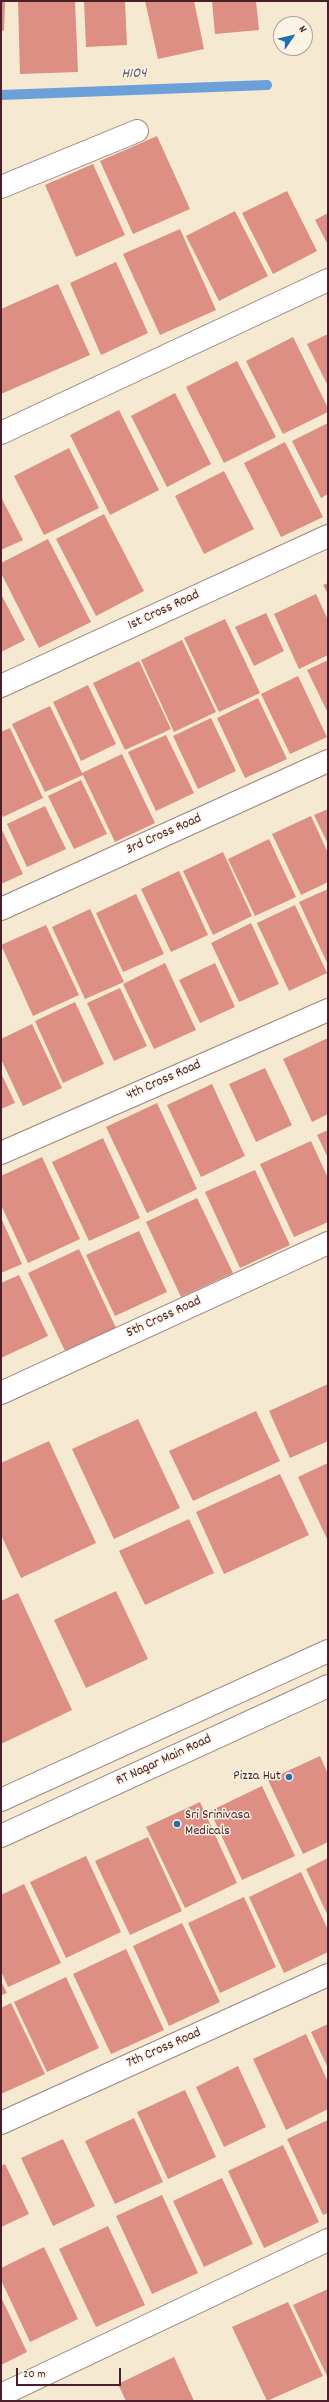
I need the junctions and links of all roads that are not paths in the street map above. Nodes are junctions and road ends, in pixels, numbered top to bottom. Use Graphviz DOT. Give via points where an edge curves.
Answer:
graph roads {
  1 [pos="137,131"];
  2 [pos="1,187"];
  3 [pos="328,280"];
  4 [pos="1,433"];
  5 [pos="328,536"];
  6 [pos="1,686"];
  7 [pos="328,760"];
  8 [pos="1,909"];
  9 [pos="328,1010"];
  10 [pos="1,1153"];
  11 [pos="328,1243"];
  12 [pos="1,1393"];
  13 [pos="328,1651"];
  14 [pos="328,1686"];
  15 [pos="1,1800"];
  16 [pos="1,1836"];
  17 [pos="328,1975"];
  18 [pos="1,2122"];
  19 [pos="328,2240"];
  20 [pos="1,2395"];
  1 -- 2 [label="street"];
  3 -- 4 [label="street"];
  5 -- 6 [label="street, 1st Cross Road"];
  7 -- 8 [label="street, 3rd Cross Road"];
  9 -- 10 [label="street, 4th Cross Road"];
  11 -- 12 [label="street, 5th Cross Road"];
  13 -- 15 [label="street"];
  14 -- 16 [label="street, RT Nagar Main Road"];
  17 -- 18 [label="street, 7th Cross Road"];
  19 -- 20 [label="street"];
}
